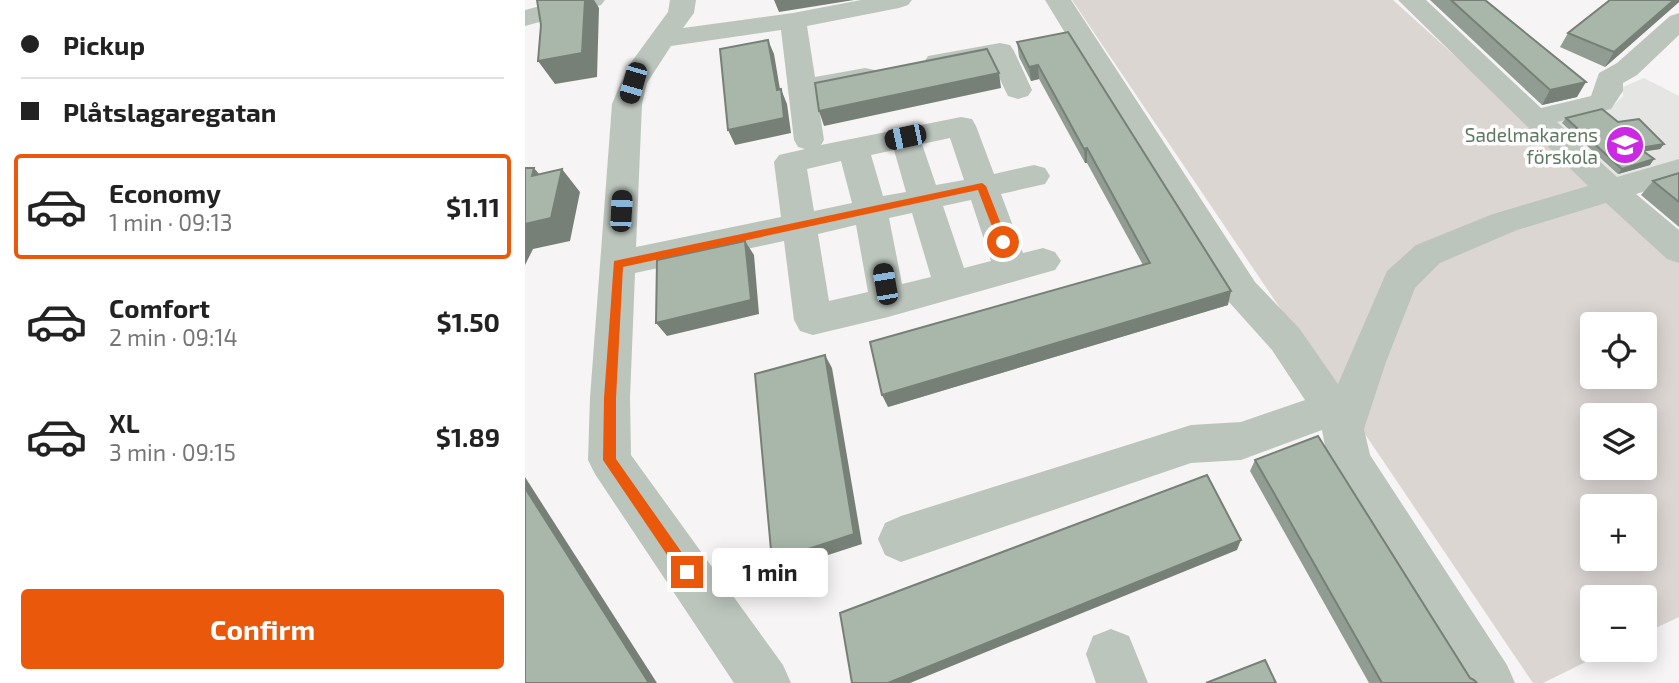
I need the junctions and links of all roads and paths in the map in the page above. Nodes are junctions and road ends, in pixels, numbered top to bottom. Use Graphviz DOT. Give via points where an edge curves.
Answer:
graph roads {
  1 [pos="592,0"];
  2 [pos="683,0"];
  3 [pos="899,0"];
  4 [pos="1058,0"];
  5 [pos="1411,0"];
  6 [pos="525,18"];
  7 [pos="793,21"];
  8 [pos="1679,21"];
  9 [pos="662,39"];
  10 [pos="802,88"];
  11 [pos="1018,89"];
  12 [pos="1537,118"];
  13 [pos="905,137"];
  14 [pos="809,140"];
  15 [pos="853,148"];
  16 [pos="1679,170"];
  17 [pos="1034,176"];
  18 [pos="982,186"];
  19 [pos="1610,191"];
  20 [pos="922,199"];
  21 [pos="870,209"];
  22 [pos="799,225"];
  23 [pos="1679,250"];
  24 [pos="618,264"];
  25 [pos="951,286"];
  26 [pos="888,303"];
  27 [pos="1337,419"];
  28 [pos="901,539"];
  29 [pos="765,683"];
  30 [pos="1489,683"];
  1 -- 6 [label="street"];
  2 -- 9 [label="street" via="681,13"];
  3 -- 7 [label="street"];
  4 -- 27 [label="street" via="1242,292 1263,311"];
  5 -- 12 [label="street"];
  7 -- 9 [label="street"];
  7 -- 10 [label="street"];
  8 -- 12 [label="street" via="1627,69 1609,79 1609,91 1601,103"];
  9 -- 24 [label="street" via="633,83 627,104"];
  10 -- 11 [label="street" via="1000,51"];
  10 -- 14 [label="street"];
  12 -- 19 [label="street"];
  13 -- 15 [label="street"];
  13 -- 18 [label="street" via="961,126"];
  13 -- 20 [label="street"];
  15 -- 21 [label="street"];
  15 -- 22 [label="street" via="790,162"];
  16 -- 19 [label="street"];
  17 -- 18 [label="street"];
  18 -- 20 [label="street"];
  18 -- 25 [label="street" via="1027,266"];
  19 -- 23 [label="street"];
  19 -- 27 [label="street" via="1505,222 1429,254 1400,281"];
  20 -- 21 [label="street"];
  20 -- 25 [label="street"];
  21 -- 22 [label="street"];
  21 -- 26 [label="street"];
  22 -- 24 [label="street"];
  22 -- 26 [label="street" via="813,320"];
  24 -- 29 [label="street" via="610,460"];
  25 -- 26 [label="street"];
  27 -- 28 [label="street" via="1241,441 1191,444"];
  27 -- 30 [label="street" via="1350,462"];
}
